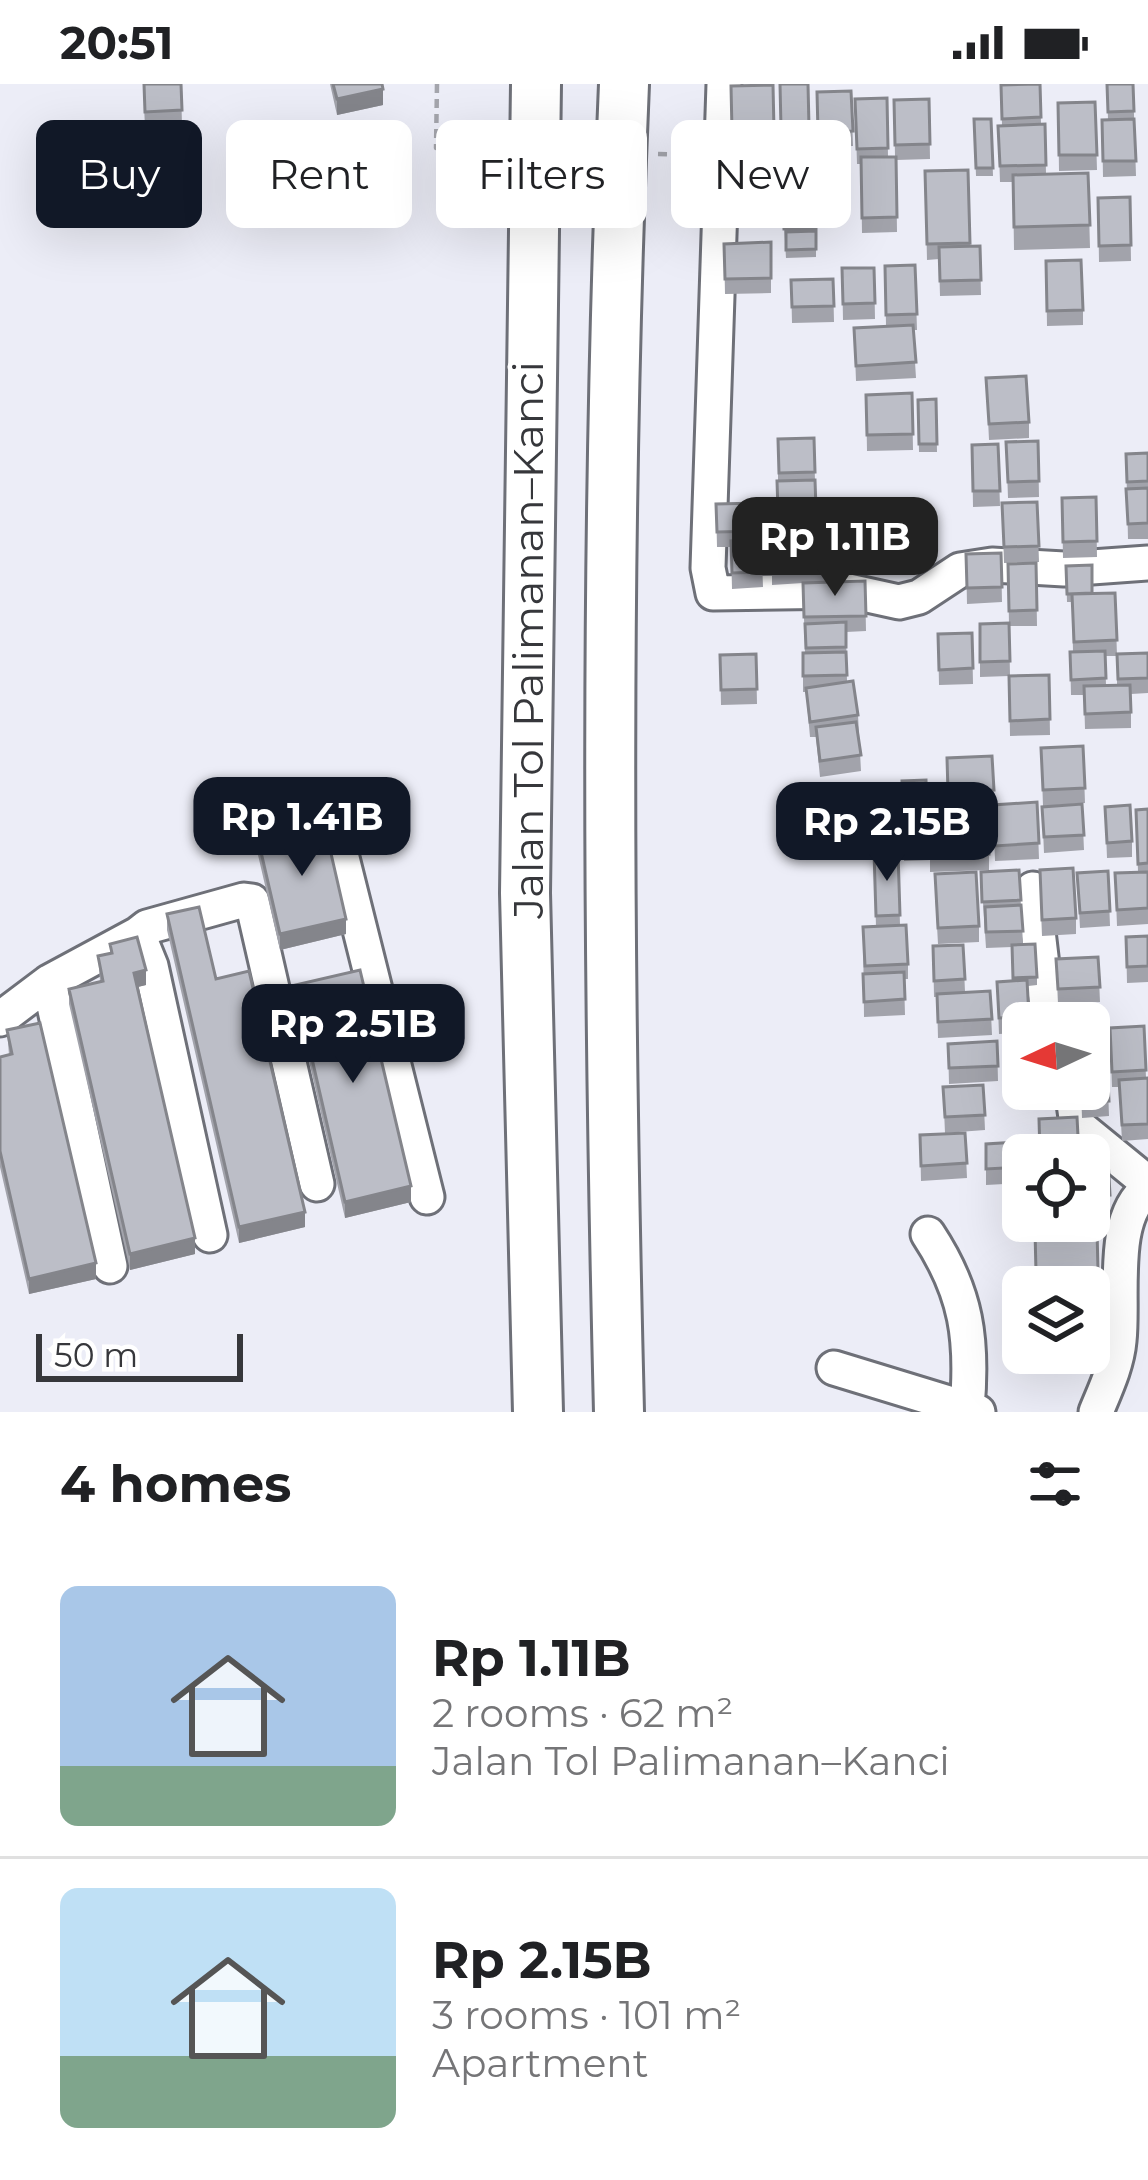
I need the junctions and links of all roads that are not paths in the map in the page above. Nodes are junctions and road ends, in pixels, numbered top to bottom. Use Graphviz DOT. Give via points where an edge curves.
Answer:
graph roads {
  1 [pos="536,84"];
  2 [pos="624,84"];
  3 [pos="724,84"];
  4 [pos="1148,563"];
  5 [pos="338,842"];
  6 [pos="1033,889"];
  7 [pos="138,934"];
  8 [pos="370,970"];
  9 [pos="49,982"];
  10 [pos="274,997"];
  11 [pos="1047,1002"];
  12 [pos="0,1019"];
  13 [pos="1075,1110"];
  14 [pos="316,1184"];
  15 [pos="1148,1186"];
  16 [pos="428,1197"];
  17 [pos="928,1234"];
  18 [pos="210,1235"];
  19 [pos="110,1266"];
  20 [pos="834,1368"];
  21 [pos="972,1410"];
  22 [pos="538,1412"];
  23 [pos="619,1412"];
  24 [pos="1096,1412"];
  1 -- 22 [label="highway, Jalan Tol Palimanan–Kanci" via="525,893"];
  2 -- 23 [label="highway, Jalan Tol Palimanan–Kanci" via="611,871"];
  3 -- 4 [label="street" via="713,593 849,591 899,602 960,570"];
  5 -- 8 [label="street"];
  6 -- 11 [label="street"];
  7 -- 9 [label="street"];
  7 -- 10 [label="street" via="252,902"];
  7 -- 18 [label="street"];
  8 -- 10 [label="street"];
  8 -- 16 [label="street"];
  9 -- 12 [label="street"];
  9 -- 19 [label="street"];
  10 -- 14 [label="street"];
  13 -- 15 [label="street" via="1077,1125"];
  15 -- 24 [label="street" via="1131,1207 1124,1235 1119,1344"];
  17 -- 21 [label="street" via="961,1295"];
  20 -- 21 [label="street"];
}
